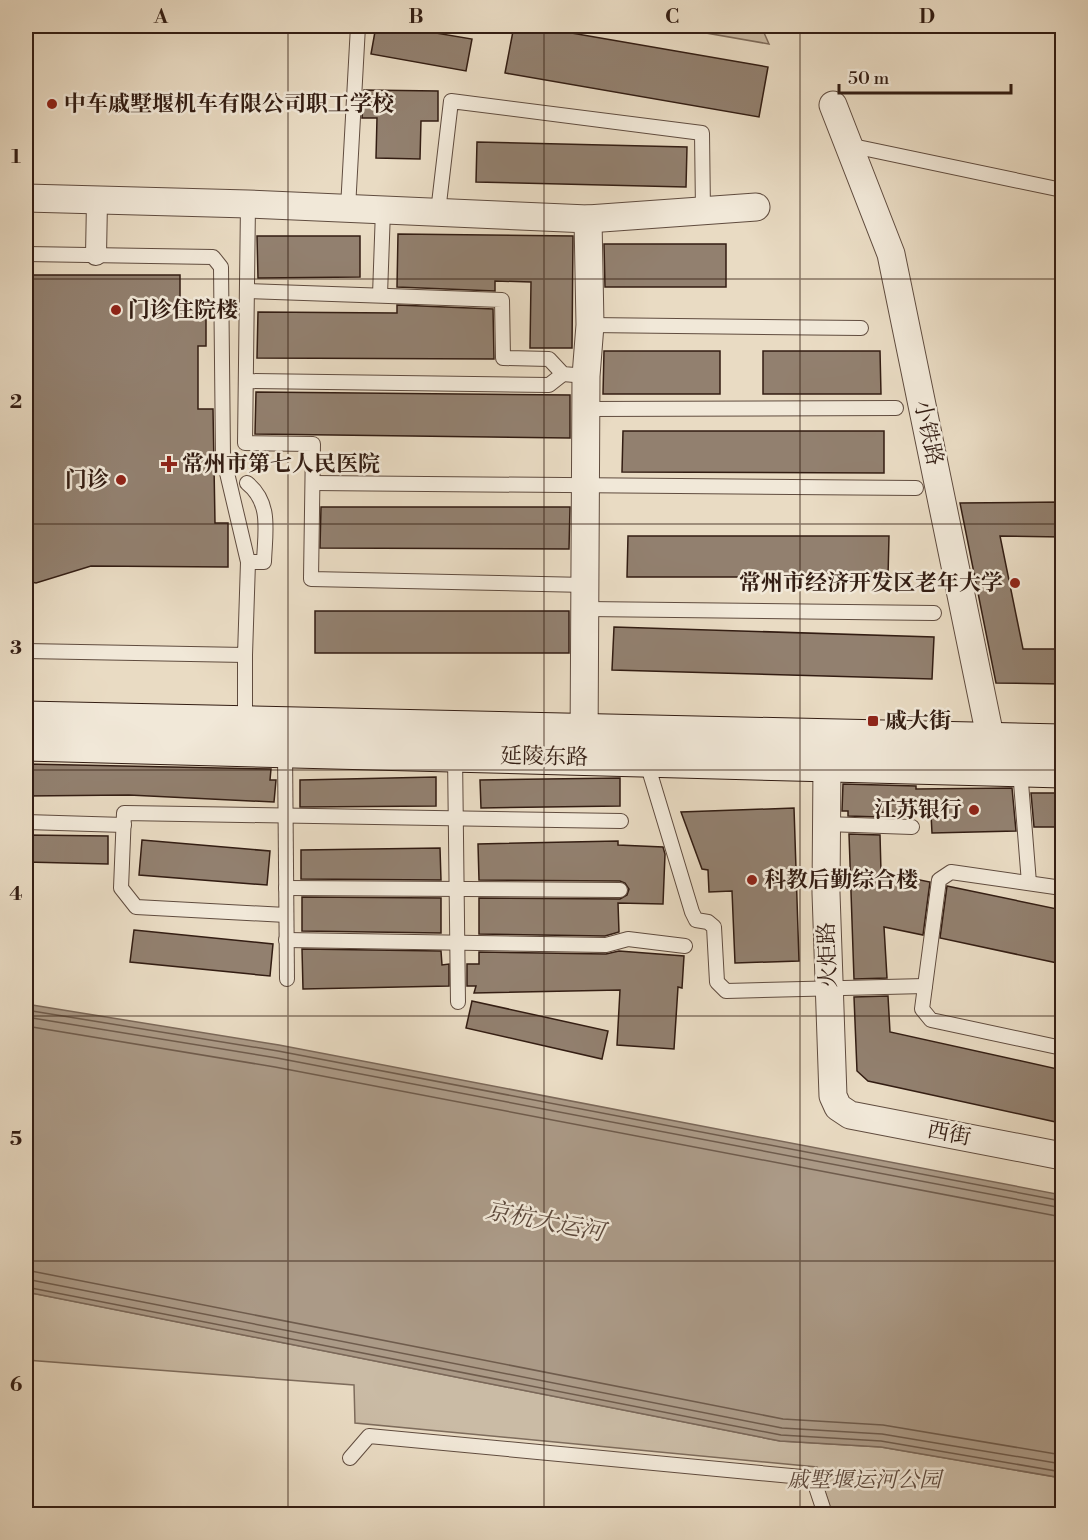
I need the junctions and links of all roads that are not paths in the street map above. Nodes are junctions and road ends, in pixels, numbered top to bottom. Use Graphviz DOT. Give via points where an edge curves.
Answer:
graph roads {
  1 [pos="358,26"];
  2 [pos="833,105"];
  3 [pos="848,145"];
  4 [pos="1062,190"];
  5 [pos="26,198"];
  6 [pos="96,201"];
  7 [pos="248,204"];
  8 [pos="756,207"];
  9 [pos="348,208"];
  10 [pos="383,210"];
  11 [pos="704,211"];
  12 [pos="438,212"];
  13 [pos="588,219"];
  14 [pos="26,254"];
  15 [pos="96,255"];
  16 [pos="248,291"];
  17 [pos="380,295"];
  18 [pos="590,325"];
  19 [pos="861,328"];
  20 [pos="574,375"];
  21 [pos="246,381"];
  22 [pos="896,408"];
  23 [pos="588,409"];
  24 [pos="247,483"];
  25 [pos="313,483"];
  26 [pos="587,483"];
  27 [pos="916,488"];
  28 [pos="248,562"];
  29 [pos="586,597"];
  30 [pos="933,613"];
  31 [pos="26,651"];
  32 [pos="246,655"];
  33 [pos="26,718"];
  34 [pos="245,723"];
  35 [pos="1062,741"];
  36 [pos="26,744"];
  37 [pos="584,745"];
  38 [pos="285,751"];
  39 [pos="455,755"];
  40 [pos="646,760"];
  41 [pos="1000,760"];
  42 [pos="827,765"];
  43 [pos="1062,771"];
  44 [pos="285,817"];
  45 [pos="456,819"];
  46 [pos="621,821"];
  47 [pos="26,822"];
  48 [pos="826,824"];
  49 [pos="124,825"];
  50 [pos="912,827"];
  51 [pos="1029,883"];
  52 [pos="456,887"];
  53 [pos="286,888"];
  54 [pos="1062,888"];
  55 [pos="620,890"];
  56 [pos="286,915"];
  57 [pos="286,940"];
  58 [pos="457,944"];
  59 [pos="686,945"];
  60 [pos="287,979"];
  61 [pos="925,986"];
  62 [pos="829,989"];
  63 [pos="458,1002"];
  64 [pos="1062,1048"];
  65 [pos="838,1107"];
  66 [pos="1062,1156"];
  67 [pos="350,1458"];
  68 [pos="825,1515"];
  1 -- 9 [label="lane"];
  2 -- 3 [label="street, 小铁路"];
  3 -- 4 [label="lane"];
  3 -- 41 [label="street, 小铁路" via="891,254"];
  5 -- 6 [label="street"];
  6 -- 7 [label="street"];
  6 -- 15 [label="street"];
  7 -- 9 [label="street"];
  7 -- 16 [label="lane"];
  8 -- 11 [label="street"];
  9 -- 10 [label="street"];
  10 -- 12 [label="street"];
  10 -- 17 [label="lane"];
  11 -- 12 [label="lane" via="702,133 451,101"];
  11 -- 13 [label="street"];
  12 -- 13 [label="street"];
  13 -- 18 [label="street"];
  14 -- 15 [label="lane"];
  15 -- 28 [label="lane" via="213,257 221,267 223,456"];
  16 -- 17 [label="lane"];
  16 -- 21 [label="lane"];
  17 -- 20 [label="lane" via="502,300 503,358 549,359"];
  18 -- 19 [label="lane"];
  18 -- 20 [label="street"];
  20 -- 21 [label="lane" via="549,385"];
  20 -- 23 [label="street"];
  21 -- 25 [label="lane" via="245,443 313,444"];
  22 -- 23 [label="lane"];
  23 -- 26 [label="street"];
  24 -- 28 [label="lane" via="259,493 265,511 264,562"];
  25 -- 26 [label="lane"];
  25 -- 29 [label="lane" via="311,579"];
  26 -- 27 [label="lane"];
  26 -- 29 [label="street"];
  28 -- 32 [label="lane"];
  29 -- 30 [label="lane"];
  29 -- 37 [label="street"];
  31 -- 32 [label="lane"];
  32 -- 34 [label="lane"];
  33 -- 34 [label="main road, 延陵东路"];
  34 -- 37 [label="main road, 延陵东路"];
  35 -- 41 [label="main road, 延陵东路"];
  36 -- 38 [label="main road, 延陵东路"];
  37 -- 39 [label="main road, 延陵东路"];
  37 -- 40 [label="main road, 延陵东路"];
  37 -- 41 [label="main road, 延陵东路"];
  38 -- 39 [label="main road, 延陵东路"];
  38 -- 44 [label="lane"];
  39 -- 45 [label="lane"];
  40 -- 42 [label="main road, 延陵东路"];
  40 -- 62 [label="lane" via="692,912 696,920 714,927 717,982 726,991"];
  41 -- 42 [label="main road, 延陵东路"];
  41 -- 43 [label="main road, 延陵东路"];
  41 -- 51 [label="lane"];
  42 -- 48 [label="street, 火炬路"];
  44 -- 45 [label="lane"];
  44 -- 49 [label="lane" via="124,813"];
  44 -- 53 [label="lane"];
  45 -- 46 [label="lane"];
  45 -- 52 [label="lane"];
  47 -- 49 [label="lane"];
  48 -- 50 [label="lane"];
  48 -- 62 [label="street, 火炬路"];
  49 -- 56 [label="lane" via="121,888 136,908"];
  51 -- 54 [label="lane"];
  51 -- 61 [label="lane" via="951,872 939,880"];
  52 -- 53 [label="lane"];
  52 -- 55 [label="lane"];
  52 -- 58 [label="lane"];
  53 -- 56 [label="lane"];
  56 -- 57 [label="lane"];
  57 -- 58 [label="lane"];
  57 -- 60 [label="lane"];
  58 -- 59 [label="lane" via="606,945 628,939"];
  58 -- 63 [label="lane"];
  61 -- 62 [label="lane"];
  61 -- 64 [label="lane" via="922,1009 931,1020"];
  62 -- 65 [label="street, 火炬路" via="833,1096"];
  65 -- 66 [label="street, 西街" via="850,1115"];
  67 -- 68 [label="lane" via="369,1436 813,1478"];
}
